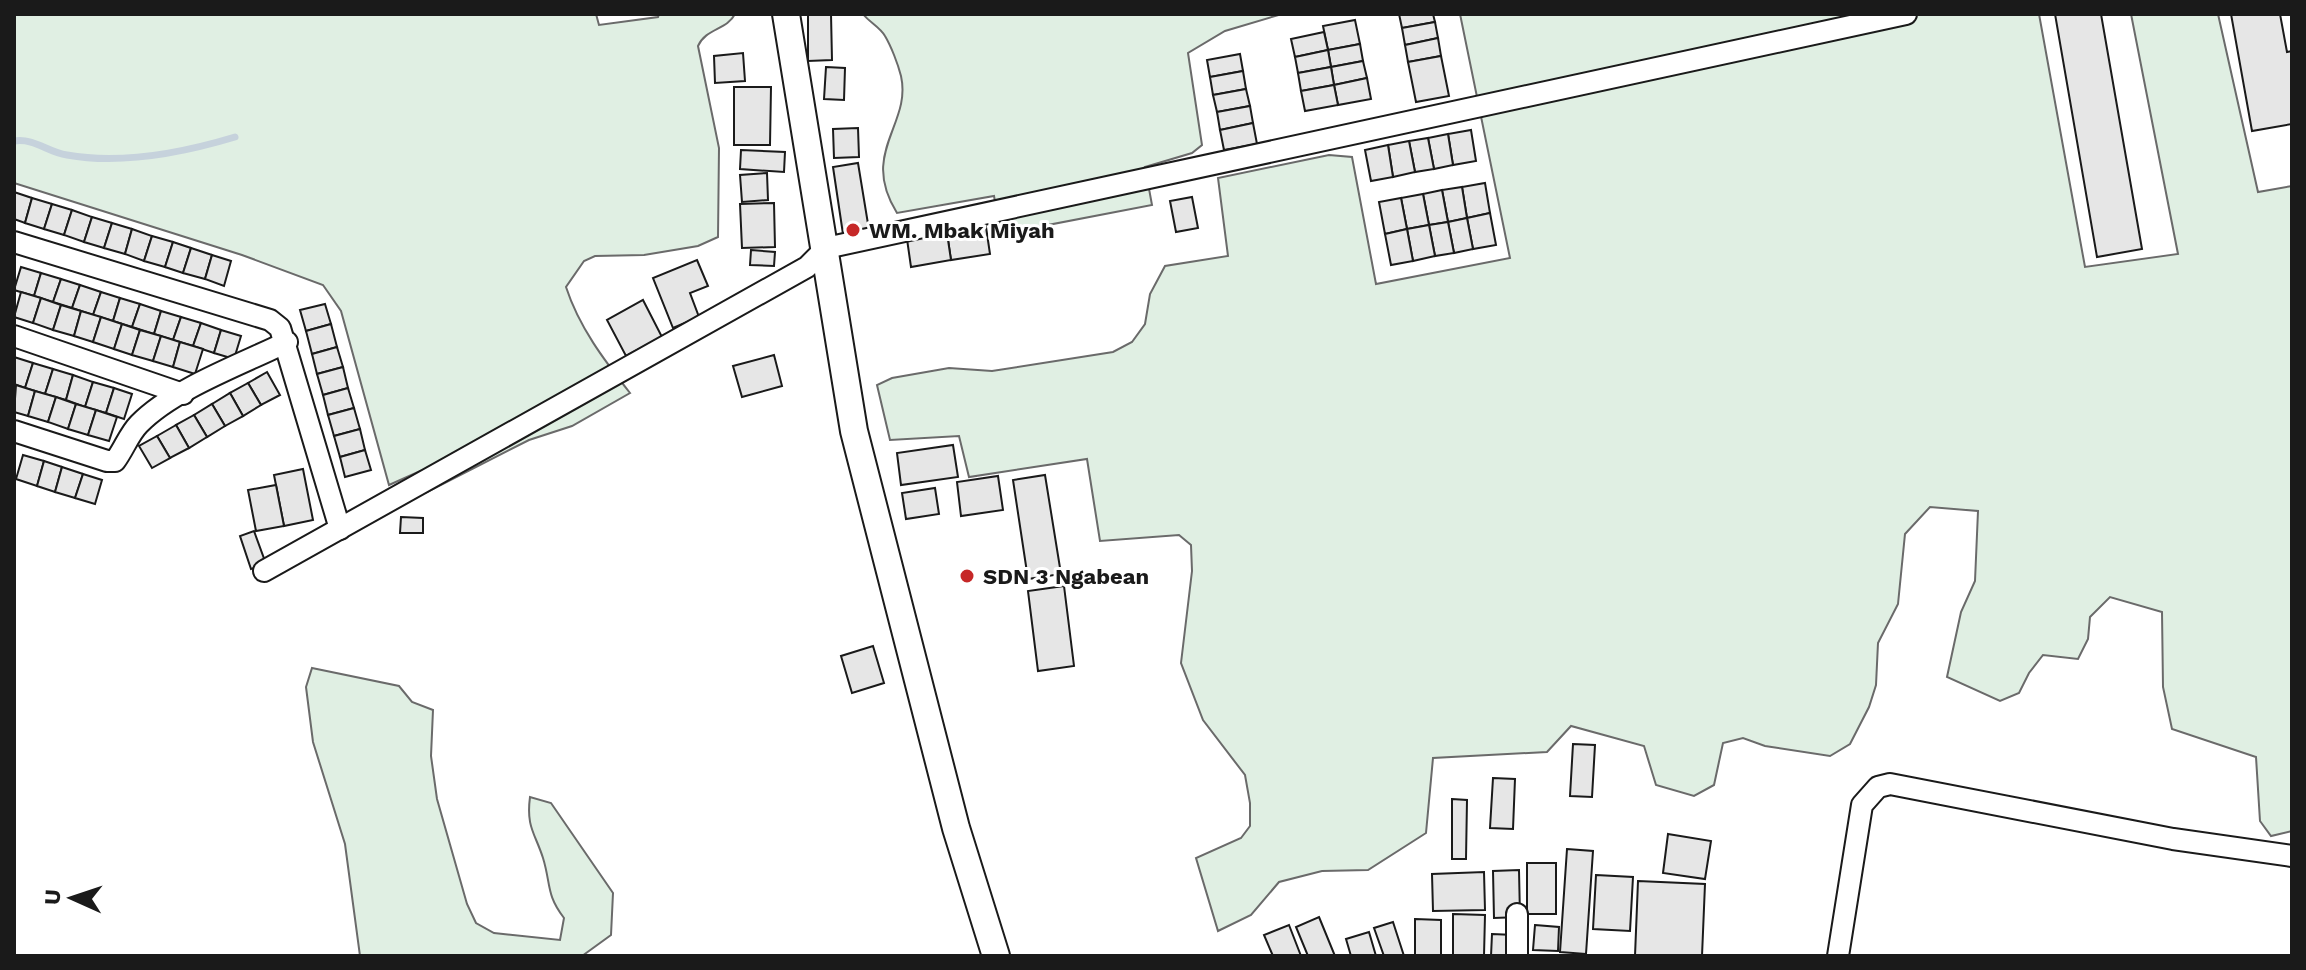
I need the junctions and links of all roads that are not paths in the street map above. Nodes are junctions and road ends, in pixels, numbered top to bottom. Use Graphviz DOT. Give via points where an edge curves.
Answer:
graph roads {
  1 [pos="786,14"];
  2 [pos="1906,14"];
  3 [pos="14,242"];
  4 [pos="826,248"];
  5 [pos="14,336"];
  6 [pos="287,342"];
  7 [pos="183,394"];
  8 [pos="14,431"];
  9 [pos="340,529"];
  10 [pos="264,571"];
  11 [pos="2292,856"];
  12 [pos="1517,914"];
  13 [pos="996,956"];
  14 [pos="1517,956"];
  15 [pos="1838,956"];
  1 -- 4 [label="street" via="814,205"];
  2 -- 4 [label="street"];
  3 -- 6 [label="street" via="270,320"];
  4 -- 9 [label="street" via="807,267"];
  4 -- 13 [label="street" via="854,431 956,828"];
  5 -- 7 [label="street"];
  6 -- 7 [label="street"];
  6 -- 9 [label="street"];
  7 -- 8 [label="street" via="140,422 115,461"];
  9 -- 10 [label="street"];
  11 -- 15 [label="street" via="2173,839 1890,784 1878,787 1862,805"];
  12 -- 14 [label="street"];
}
